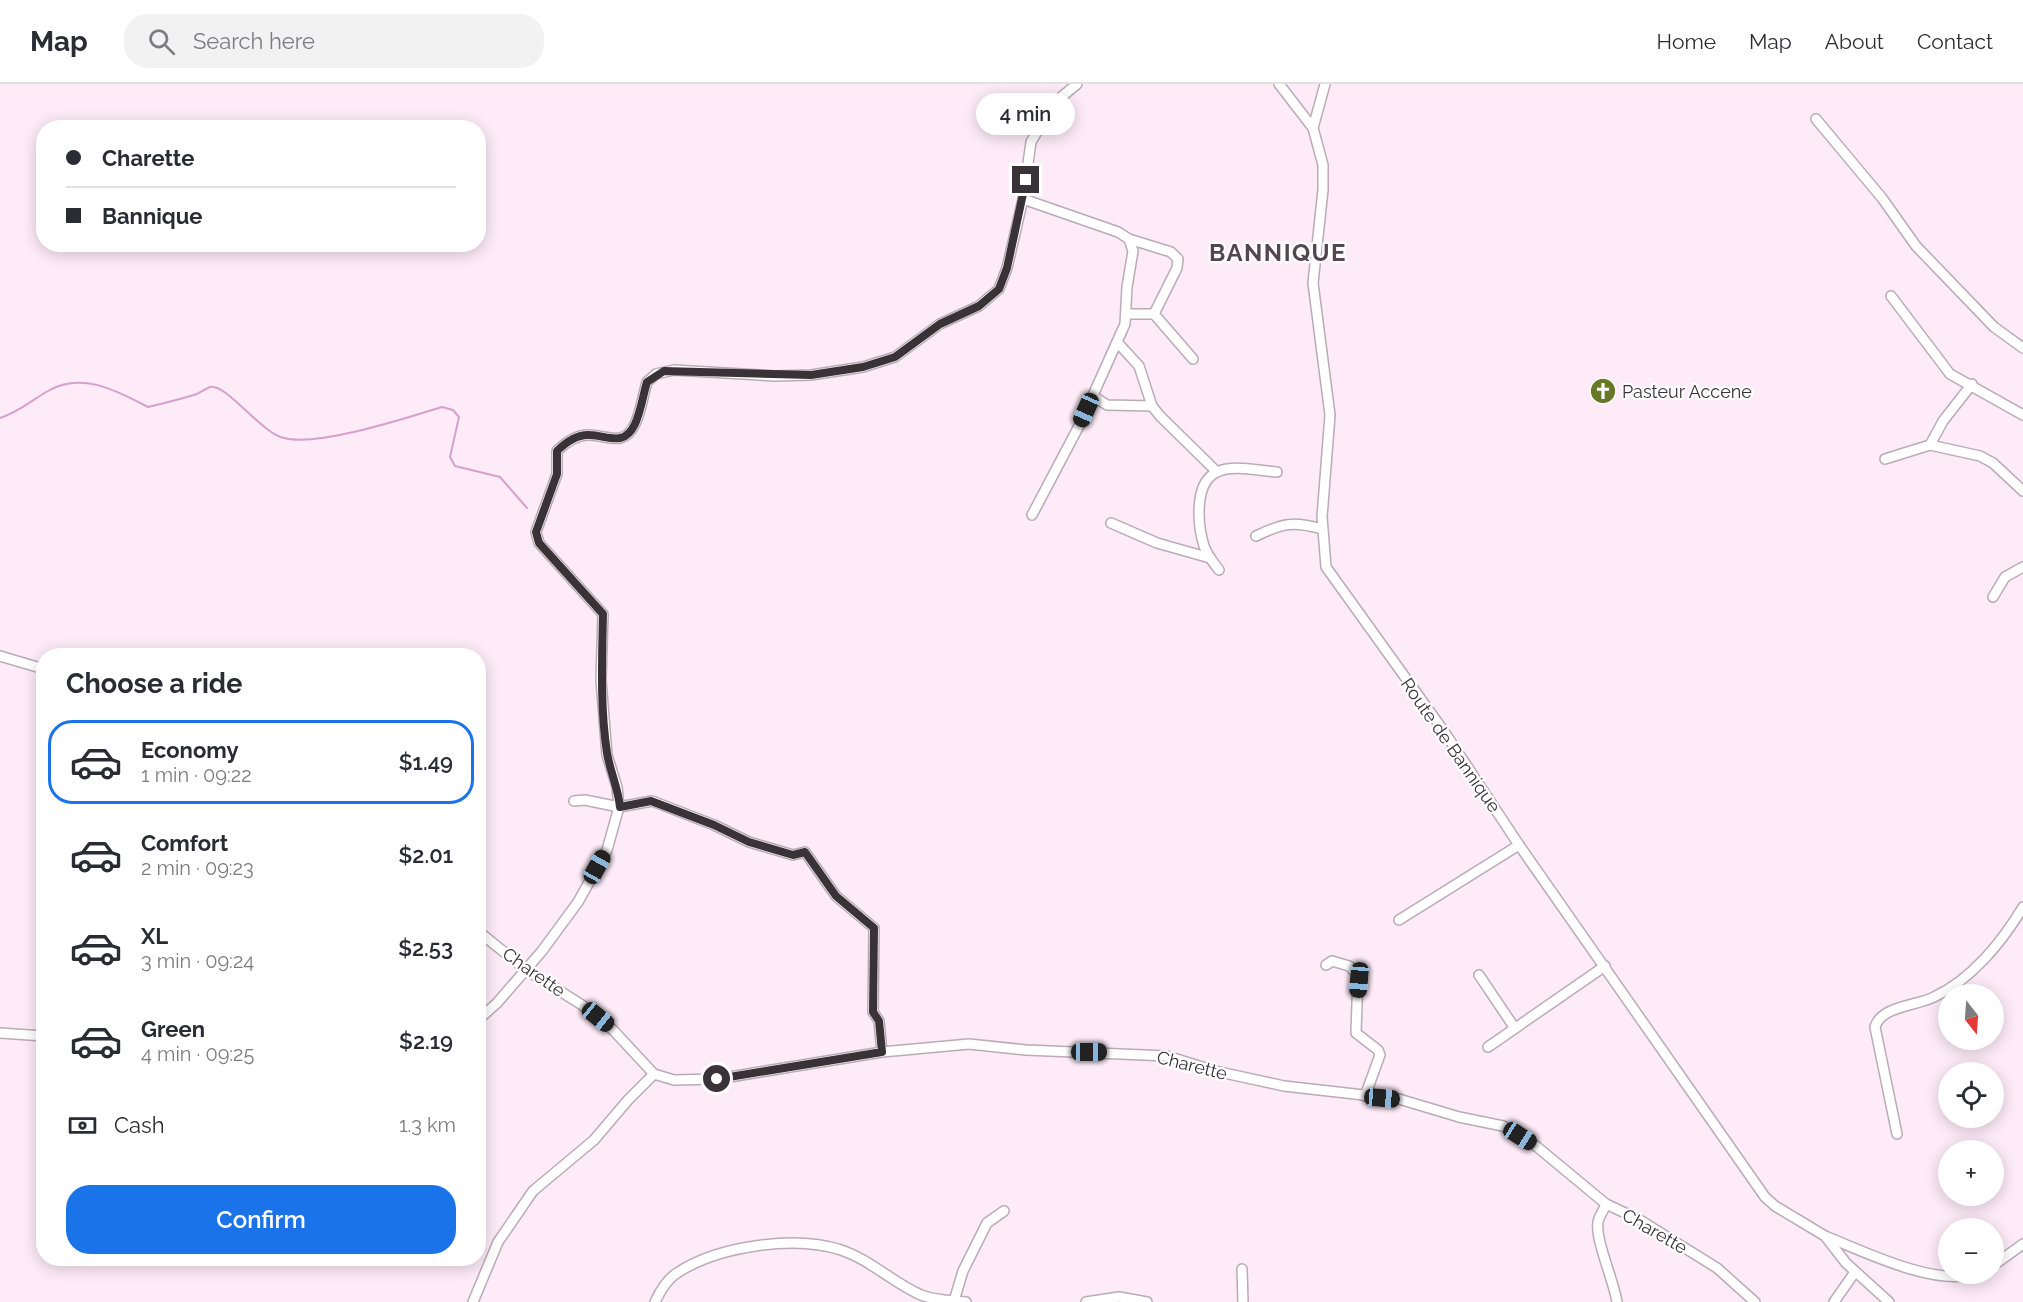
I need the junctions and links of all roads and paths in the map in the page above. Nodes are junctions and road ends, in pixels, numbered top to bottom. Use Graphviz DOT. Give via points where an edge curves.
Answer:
graph roads {
  1 [pos="1077,84"];
  2 [pos="1280,84"];
  3 [pos="1325,84"];
  4 [pos="1816,119"];
  5 [pos="1313,128"];
  6 [pos="1023,199"];
  7 [pos="1130,239"];
  8 [pos="1891,296"];
  9 [pos="1128,314"];
  10 [pos="1154,314"];
  11 [pos="1117,342"];
  12 [pos="2023,348"];
  13 [pos="1193,359"];
  14 [pos="1972,384"];
  15 [pos="1093,396"];
  16 [pos="1152,406"];
  17 [pos="2023,415"];
  18 [pos="1930,445"];
  19 [pos="1885,459"];
  20 [pos="1217,472"];
  21 [pos="1277,472"];
  22 [pos="2023,491"];
  23 [pos="1032,515"];
  24 [pos="1110,523"];
  25 [pos="1322,529"];
  26 [pos="1259,534"];
  27 [pos="1210,558"];
  28 [pos="2023,567"];
  29 [pos="1219,570"];
  30 [pos="1993,597"];
  31 [pos="0,656"];
  32 [pos="36,667"];
  33 [pos="574,801"];
  34 [pos="620,807"];
  35 [pos="1519,845"];
  36 [pos="2023,907"];
  37 [pos="1399,920"];
  38 [pos="486,937"];
  39 [pos="1326,965"];
  40 [pos="1605,966"];
  41 [pos="525,969"];
  42 [pos="1479,975"];
  43 [pos="486,1013"];
  44 [pos="1514,1027"];
  45 [pos="0,1033"];
  46 [pos="36,1035"];
  47 [pos="1488,1047"];
  48 [pos="882,1052"];
  49 [pos="654,1074"];
  50 [pos="1365,1096"];
  51 [pos="1897,1134"];
  52 [pos="1606,1204"];
  53 [pos="1004,1211"];
  54 [pos="1825,1236"];
  55 [pos="2023,1244"];
  56 [pos="2004,1258"];
  57 [pos="1242,1269"];
  58 [pos="1855,1272"];
  59 [pos="1938,1274"];
  60 [pos="954,1301"];
  61 [pos="473,1302"];
  62 [pos="655,1302"];
  63 [pos="966,1302"];
  64 [pos="1086,1302"];
  65 [pos="1147,1302"];
  66 [pos="1243,1302"];
  67 [pos="1617,1302"];
  68 [pos="1755,1302"];
  69 [pos="1833,1302"];
  70 [pos="1889,1302"];
  1 -- 6 [label="street" via="1054,103 1036,129"];
  2 -- 5 [label="street, Route de Bannique"];
  3 -- 5 [label="street"];
  4 -- 12 [label="street" via="1916,246 1994,327"];
  5 -- 25 [label="street, Route de Bannique" via="1323,165 1313,284 1330,415"];
  6 -- 7 [label="street"];
  6 -- 34 [label="street" via="999,289 979,306 940,324 895,357 863,367 811,375 664,371 647,382 630,433 610,440 588,434 568,440 557,451 557,474 536,532 539,543 603,614 601,680 607,755"];
  7 -- 9 [label="street" via="1134,251 1127,287"];
  7 -- 10 [label="street" via="1171,252 1178,259"];
  8 -- 14 [label="street" via="1942,366"];
  9 -- 10 [label="street"];
  9 -- 11 [label="street"];
  10 -- 13 [label="street"];
  11 -- 15 [label="street"];
  11 -- 16 [label="street" via="1139,366"];
  14 -- 17 [label="street"];
  14 -- 18 [label="street"];
  15 -- 16 [label="street" via="1107,405"];
  15 -- 23 [label="street"];
  16 -- 20 [label="street"];
  18 -- 19 [label="street"];
  18 -- 22 [label="street" via="1980,456"];
  20 -- 21 [label="street"];
  20 -- 27 [label="street" via="1208,478 1201,491 1204,545"];
  24 -- 27 [label="street" via="1157,543"];
  25 -- 26 [label="street" via="1297,522"];
  25 -- 35 [label="street, Route de Bannique" via="1326,567 1338,588 1443,730"];
  27 -- 29 [label="street"];
  28 -- 30 [label="street" via="2005,577"];
  31 -- 32 [label="street"];
  33 -- 34 [label="street"];
  34 -- 41 [label="street" via="607,850 578,902"];
  34 -- 48 [label="street" via="651,801 749,842 793,855 805,852 836,896 874,928 873,1012 879,1021"];
  35 -- 37 [label="street"];
  35 -- 40 [label="street, Route de Bannique"];
  36 -- 51 [label="street" via="2008,931 1960,982 1877,1020 1875,1027"];
  38 -- 41 [label="street, Charette"];
  39 -- 50 [label="street" via="1332,961 1349,966 1358,975 1356,1033 1380,1055"];
  40 -- 44 [label="street"];
  40 -- 54 [label="street, Route de Bannique" via="1765,1197"];
  41 -- 43 [label="street"];
  41 -- 49 [label="street, Charette" via="614,1030"];
  42 -- 44 [label="street"];
  44 -- 47 [label="street"];
  45 -- 46 [label="street"];
  48 -- 49 [label="street, Charette" via="706,1080 674,1080"];
  48 -- 50 [label="street, Charette" via="969,1044 1167,1056 1250,1080"];
  49 -- 61 [label="street" via="594,1140 533,1191 498,1242"];
  50 -- 52 [label="street, Charette" via="1399,1099 1503,1126 1536,1146"];
  52 -- 67 [label="street" via="1598,1221 1599,1235"];
  52 -- 68 [label="street, Charette" via="1640,1220 1717,1268"];
  53 -- 60 [label="street" via="987,1223 963,1271"];
  54 -- 58 [label="street, Route de Bannique"];
  54 -- 59 [label="street"];
  55 -- 56 [label="street"];
  57 -- 66 [label="street"];
  58 -- 69 [label="street"];
  58 -- 70 [label="street, Route de Bannique"];
  60 -- 62 [label="street" via="923,1296 873,1265 815,1244 761,1245 705,1258 675,1274"];
  60 -- 63 [label="street"];
  64 -- 65 [label="street" via="1119,1297"];
}
